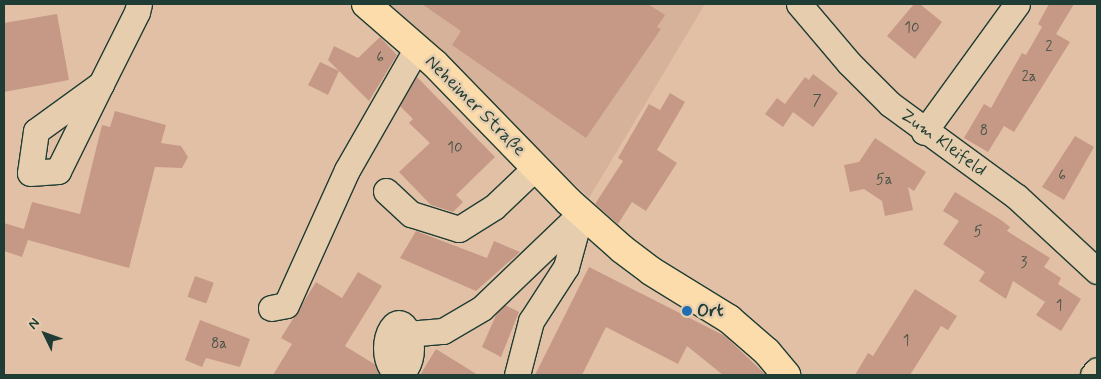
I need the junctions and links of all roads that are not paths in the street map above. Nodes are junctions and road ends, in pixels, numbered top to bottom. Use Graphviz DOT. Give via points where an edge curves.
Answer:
graph roads {
  1 [pos="139,4"];
  2 [pos="366,4"];
  3 [pos="800,4"];
  4 [pos="1017,4"];
  5 [pos="417,48"];
  6 [pos="101,84"];
  7 [pos="924,132"];
  8 [pos="536,167"];
  9 [pos="386,191"];
  10 [pos="581,214"];
  11 [pos="1097,272"];
  12 [pos="271,308"];
  13 [pos="407,334"];
  14 [pos="1097,370"];
  15 [pos="518,375"];
  16 [pos="786,375"];
  17 [pos="1093,375"];
  1 -- 6 [label="street"];
  2 -- 5 [label="main road, Neheimer Straße"];
  3 -- 7 [label="street, Zum Kleifeld" via="849,63"];
  4 -- 7 [label="street"];
  5 -- 8 [label="main road, Neheimer Straße"];
  5 -- 12 [label="street" via="347,170 286,305"];
  7 -- 11 [label="street, Zum Kleifeld" via="1017,197"];
  8 -- 9 [label="street" via="494,207 459,229 412,214"];
  8 -- 10 [label="main road, Neheimer Straße"];
  10 -- 13 [label="street" via="482,308 443,331"];
  10 -- 15 [label="street" via="566,268 531,320"];
  10 -- 16 [label="main road, Neheimer Straße" via="651,271 741,328"];
  14 -- 17 [label="street"];
}
